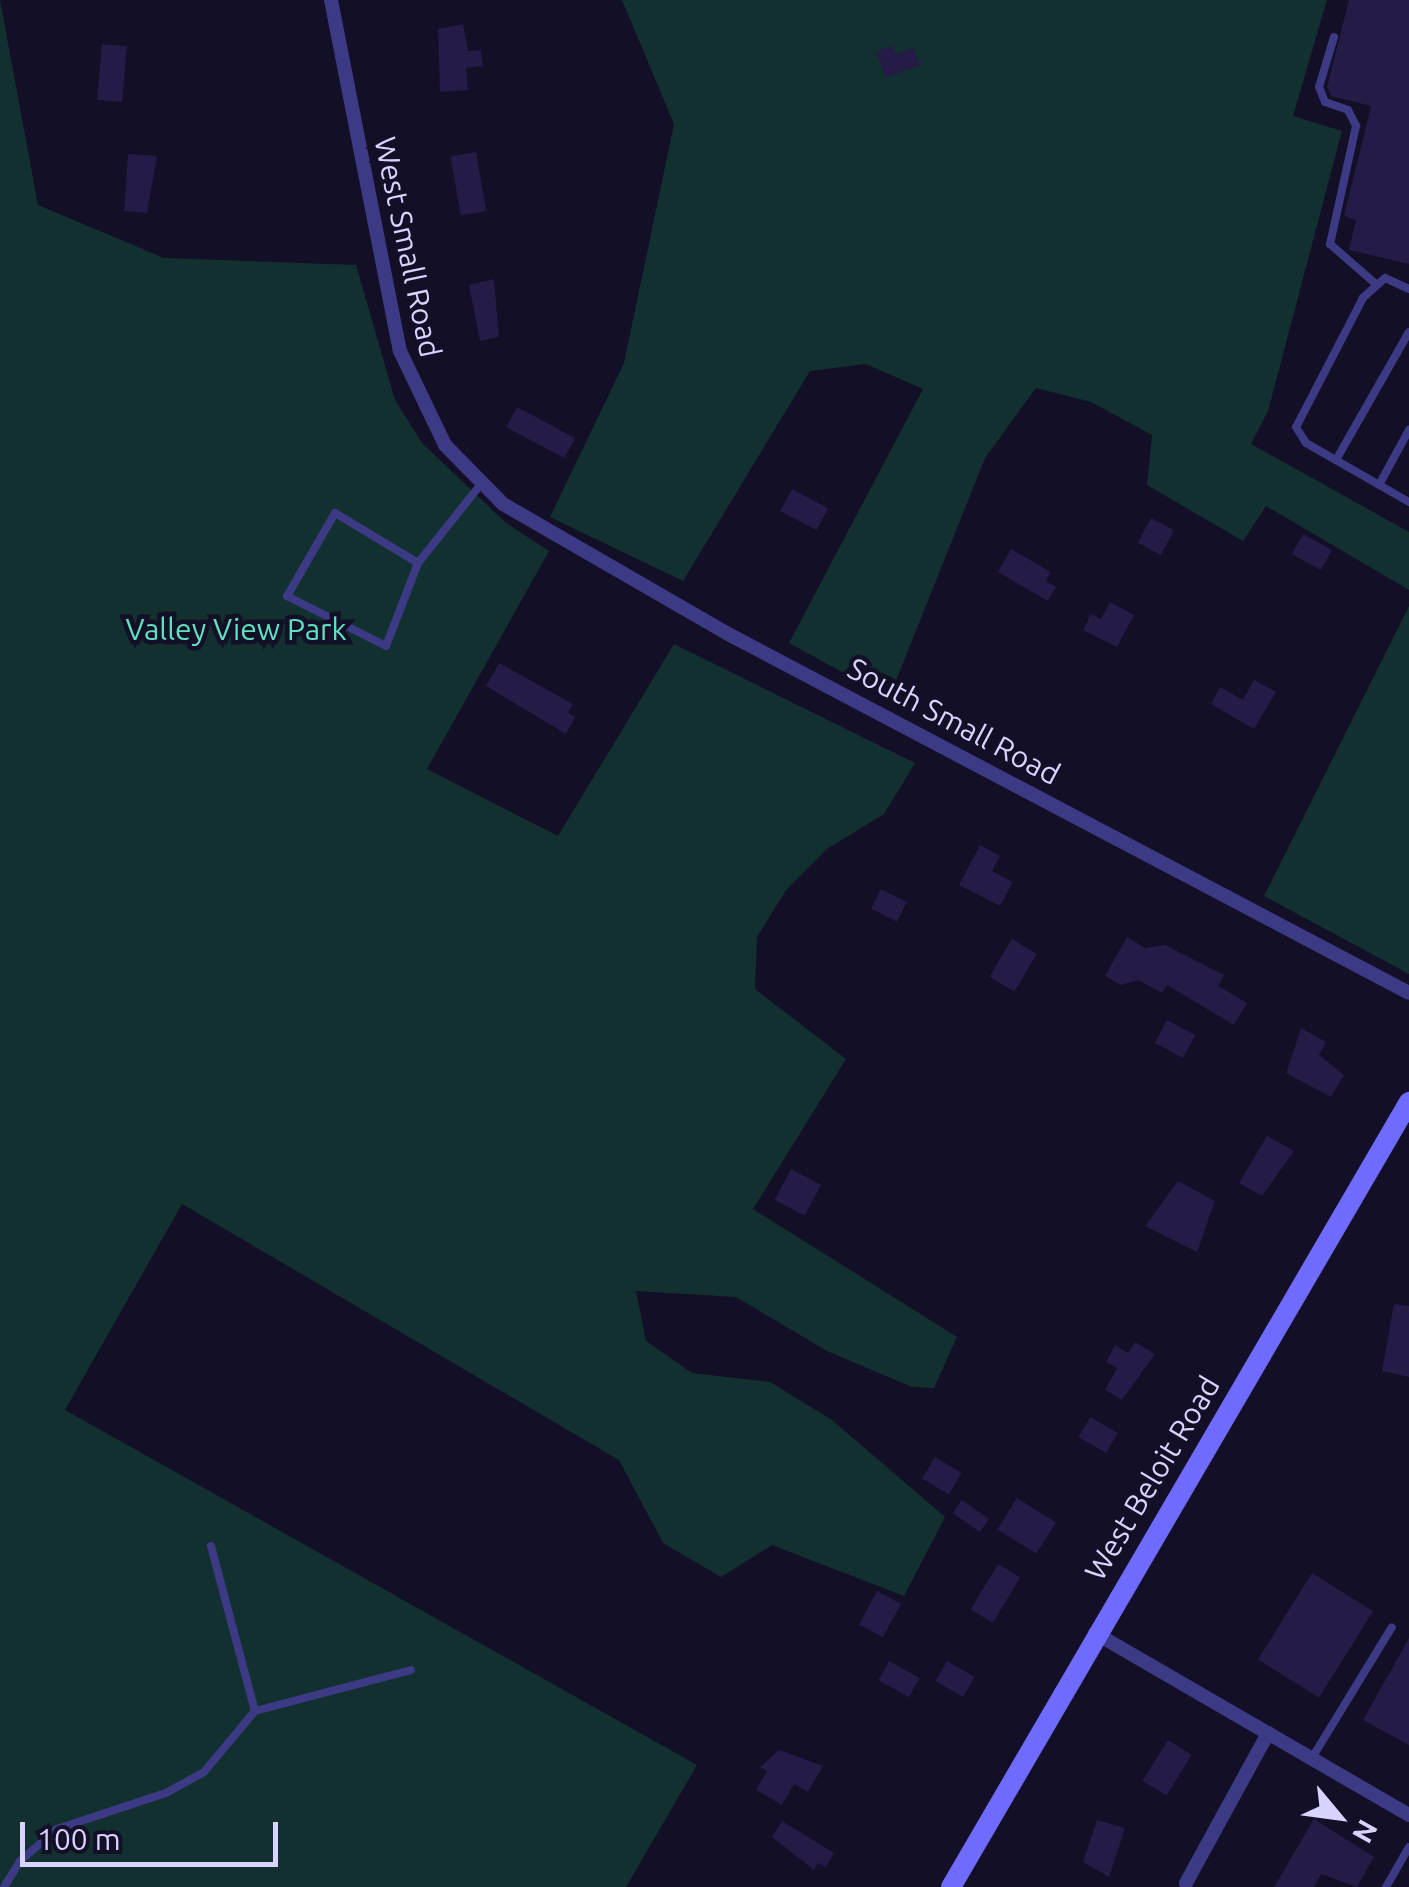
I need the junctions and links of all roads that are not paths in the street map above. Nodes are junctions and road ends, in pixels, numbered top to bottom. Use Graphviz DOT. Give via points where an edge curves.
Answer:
graph roads {
  1 [pos="331,0"];
  2 [pos="1334,36"];
  3 [pos="1377,285"];
  4 [pos="1409,289"];
  5 [pos="1409,332"];
  6 [pos="1409,430"];
  7 [pos="1336,460"];
  8 [pos="481,484"];
  9 [pos="1379,485"];
  10 [pos="1409,502"];
  11 [pos="418,563"];
  12 [pos="1409,993"];
  13 [pos="1409,1102"];
  14 [pos="211,1546"];
  15 [pos="1392,1627"];
  16 [pos="1095,1633"];
  17 [pos="411,1670"];
  18 [pos="255,1711"];
  19 [pos="1268,1732"];
  20 [pos="1312,1758"];
  21 [pos="1409,1815"];
  22 [pos="1409,1848"];
  23 [pos="1186,1883"];
  24 [pos="4,1887"];
  25 [pos="951,1887"];
  26 [pos="1386,1887"];
  1 -- 8 [label="street, West Small Road" via="400,351 430,423"];
  2 -- 3 [label="lane" via="1319,87 1325,102 1348,110 1356,126 1330,244"];
  3 -- 4 [label="lane" via="1385,278"];
  3 -- 7 [label="lane" via="1296,427 1306,443"];
  5 -- 7 [label="lane"];
  6 -- 9 [label="lane"];
  7 -- 9 [label="lane"];
  8 -- 11 [label="lane"];
  8 -- 12 [label="street, South Small Road" via="540,530 715,627"];
  9 -- 10 [label="lane"];
  11 -- 11 [label="lane" via="386,646 287,596 335,513"];
  13 -- 16 [label="main road, West Beloit Road"];
  14 -- 18 [label="lane"];
  15 -- 20 [label="lane"];
  16 -- 19 [label="street"];
  16 -- 25 [label="main road, West Beloit Road"];
  17 -- 18 [label="lane"];
  18 -- 24 [label="lane" via="204,1772 166,1793 57,1829 20,1861"];
  19 -- 20 [label="street"];
  19 -- 23 [label="street"];
  20 -- 21 [label="street"];
  22 -- 26 [label="lane"];
}
